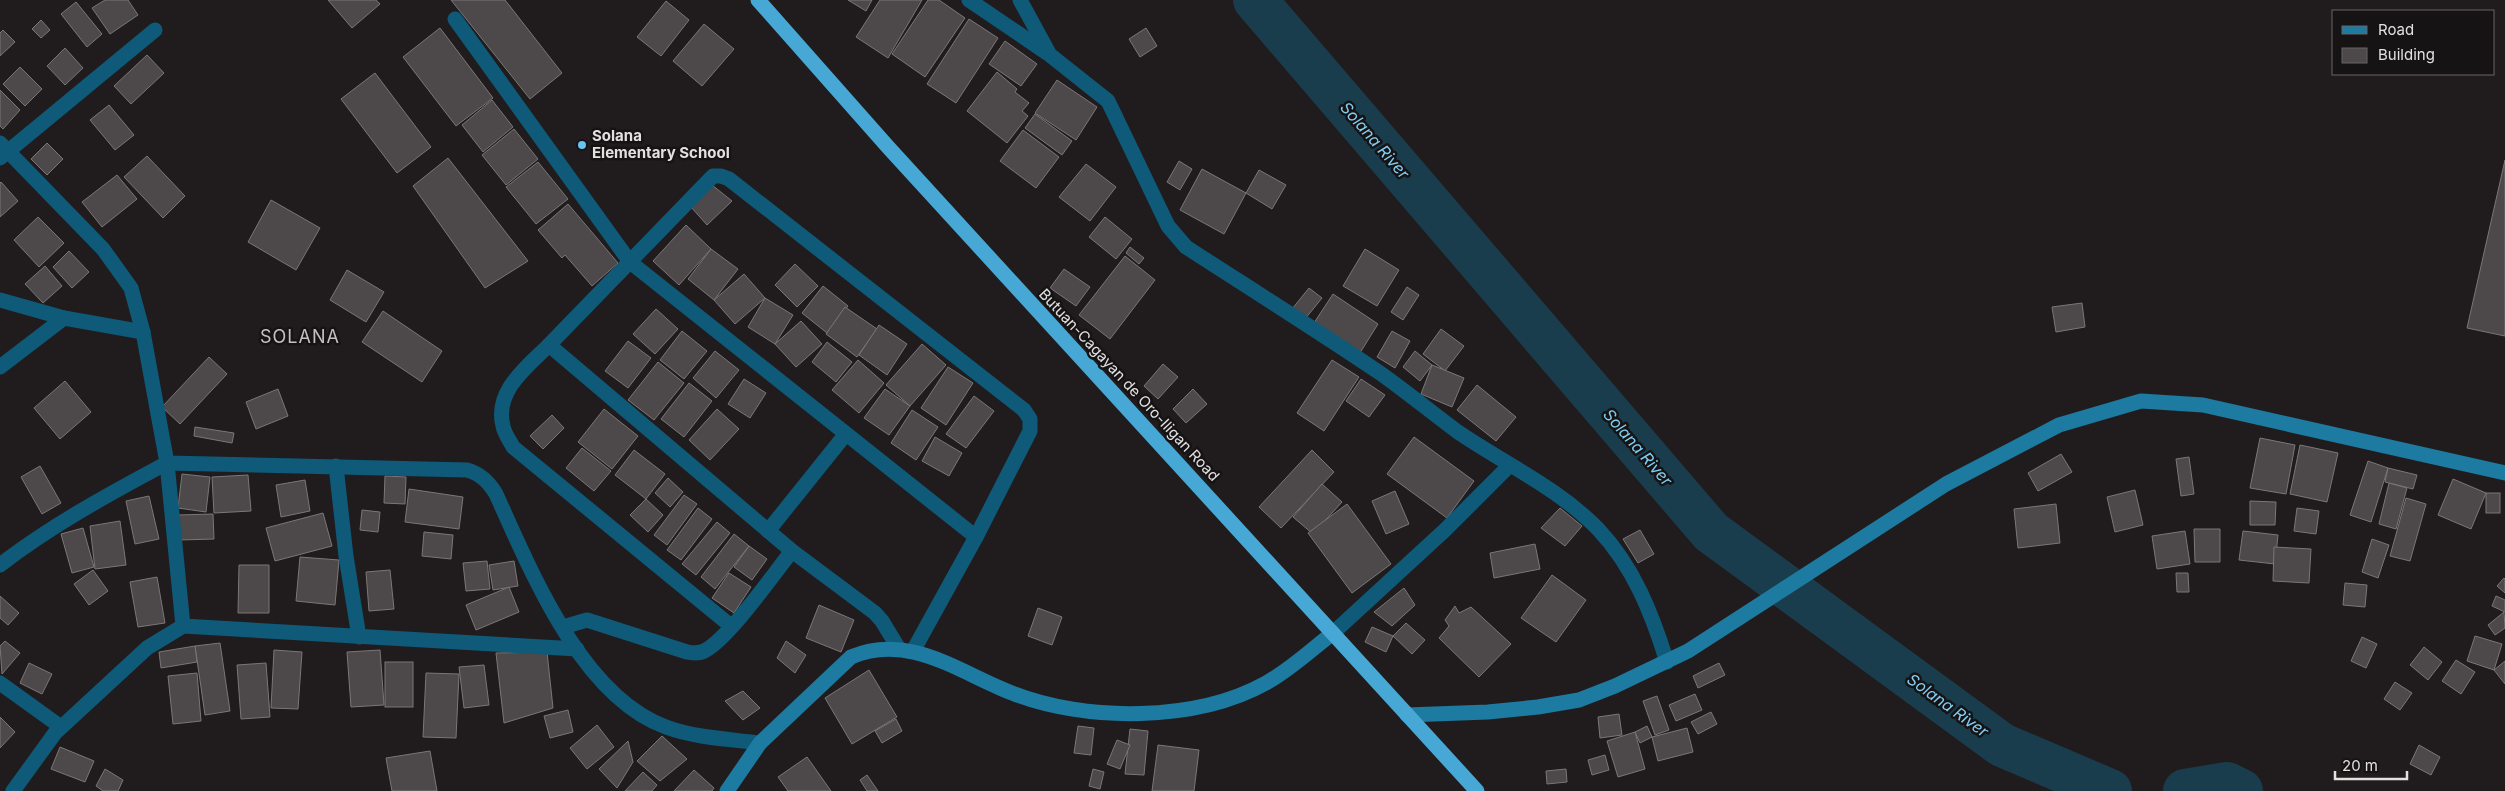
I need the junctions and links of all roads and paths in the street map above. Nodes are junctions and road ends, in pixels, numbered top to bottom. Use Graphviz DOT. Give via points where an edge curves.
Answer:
graph roads {
  1 [pos="758,0"];
  2 [pos="969,0"];
  3 [pos="1020,0"];
  4 [pos="456,19"];
  5 [pos="155,30"];
  6 [pos="1050,56"];
  7 [pos="3,151"];
  8 [pos="630,262"];
  9 [pos="0,300"];
  10 [pos="64,318"];
  11 [pos="143,332"];
  12 [pos="549,345"];
  13 [pos="0,367"];
  14 [pos="845,435"];
  15 [pos="167,463"];
  16 [pos="336,466"];
  17 [pos="1510,466"];
  18 [pos="2505,473"];
  19 [pos="768,531"];
  20 [pos="976,537"];
  21 [pos="792,551"];
  22 [pos="0,565"];
  23 [pos="183,626"];
  24 [pos="731,626"];
  25 [pos="564,627"];
  26 [pos="1333,633"];
  27 [pos="360,637"];
  28 [pos="577,649"];
  29 [pos="906,650"];
  30 [pos="1667,662"];
  31 [pos="0,683"];
  32 [pos="1407,715"];
  33 [pos="61,727"];
  34 [pos="760,743"];
  35 [pos="13,791"];
  36 [pos="727,791"];
  37 [pos="1477,791"];
  1 -- 26 [label="highway, Butuan-Cagayan de Oro-Iligan Road" via="888,147"];
  2 -- 6 [label="street"];
  3 -- 6 [label="street"];
  4 -- 8 [label="street"];
  5 -- 7 [label="street"];
  6 -- 17 [label="street" via="1108,101 1168,226 1186,247 1381,374 1458,432"];
  7 -- 11 [label="street" via="103,249 122,272 131,288"];
  8 -- 12 [label="street"];
  8 -- 14 [label="street"];
  8 -- 20 [label="street" via="713,176 721,176 737,185 1024,410 1030,419 1030,431"];
  9 -- 10 [label="street"];
  10 -- 11 [label="street"];
  10 -- 13 [label="street"];
  11 -- 15 [label="street"];
  12 -- 19 [label="street"];
  12 -- 24 [label="street" via="508,387 502,408 503,426 513,447"];
  14 -- 19 [label="street"];
  14 -- 20 [label="street"];
  15 -- 16 [label="street"];
  15 -- 22 [label="street" via="98,500"];
  15 -- 23 [label="street"];
  16 -- 25 [label="street" via="478,473 496,494 534,576"];
  16 -- 27 [label="street" via="346,556"];
  17 -- 26 [label="street"];
  17 -- 30 [label="street" via="1574,506 1599,530 1640,589"];
  18 -- 30 [label="street" via="2203,405 2141,401 2059,425 1946,484"];
  19 -- 21 [label="street"];
  20 -- 29 [label="street"];
  21 -- 24 [label="street"];
  21 -- 29 [label="street" via="875,613"];
  23 -- 27 [label="street"];
  23 -- 33 [label="street" via="147,648"];
  24 -- 25 [label="street" via="707,649 694,653 587,620"];
  25 -- 28 [label="street"];
  26 -- 29 [label="street" via="1267,682 1247,692 1188,710 1148,714 1049,706 1011,693 946,662"];
  26 -- 32 [label="highway, Butuan-Cagayan de Oro-Iligan Road"];
  27 -- 28 [label="street"];
  28 -- 34 [label="street" via="612,693 664,726 688,734"];
  29 -- 34 [label="street" via="873,650 851,657"];
  30 -- 32 [label="street" via="1579,700 1488,712"];
  31 -- 33 [label="street"];
  32 -- 37 [label="highway, Butuan-Cagayan de Oro-Iligan Road"];
  33 -- 35 [label="street"];
  34 -- 36 [label="street"];
}
